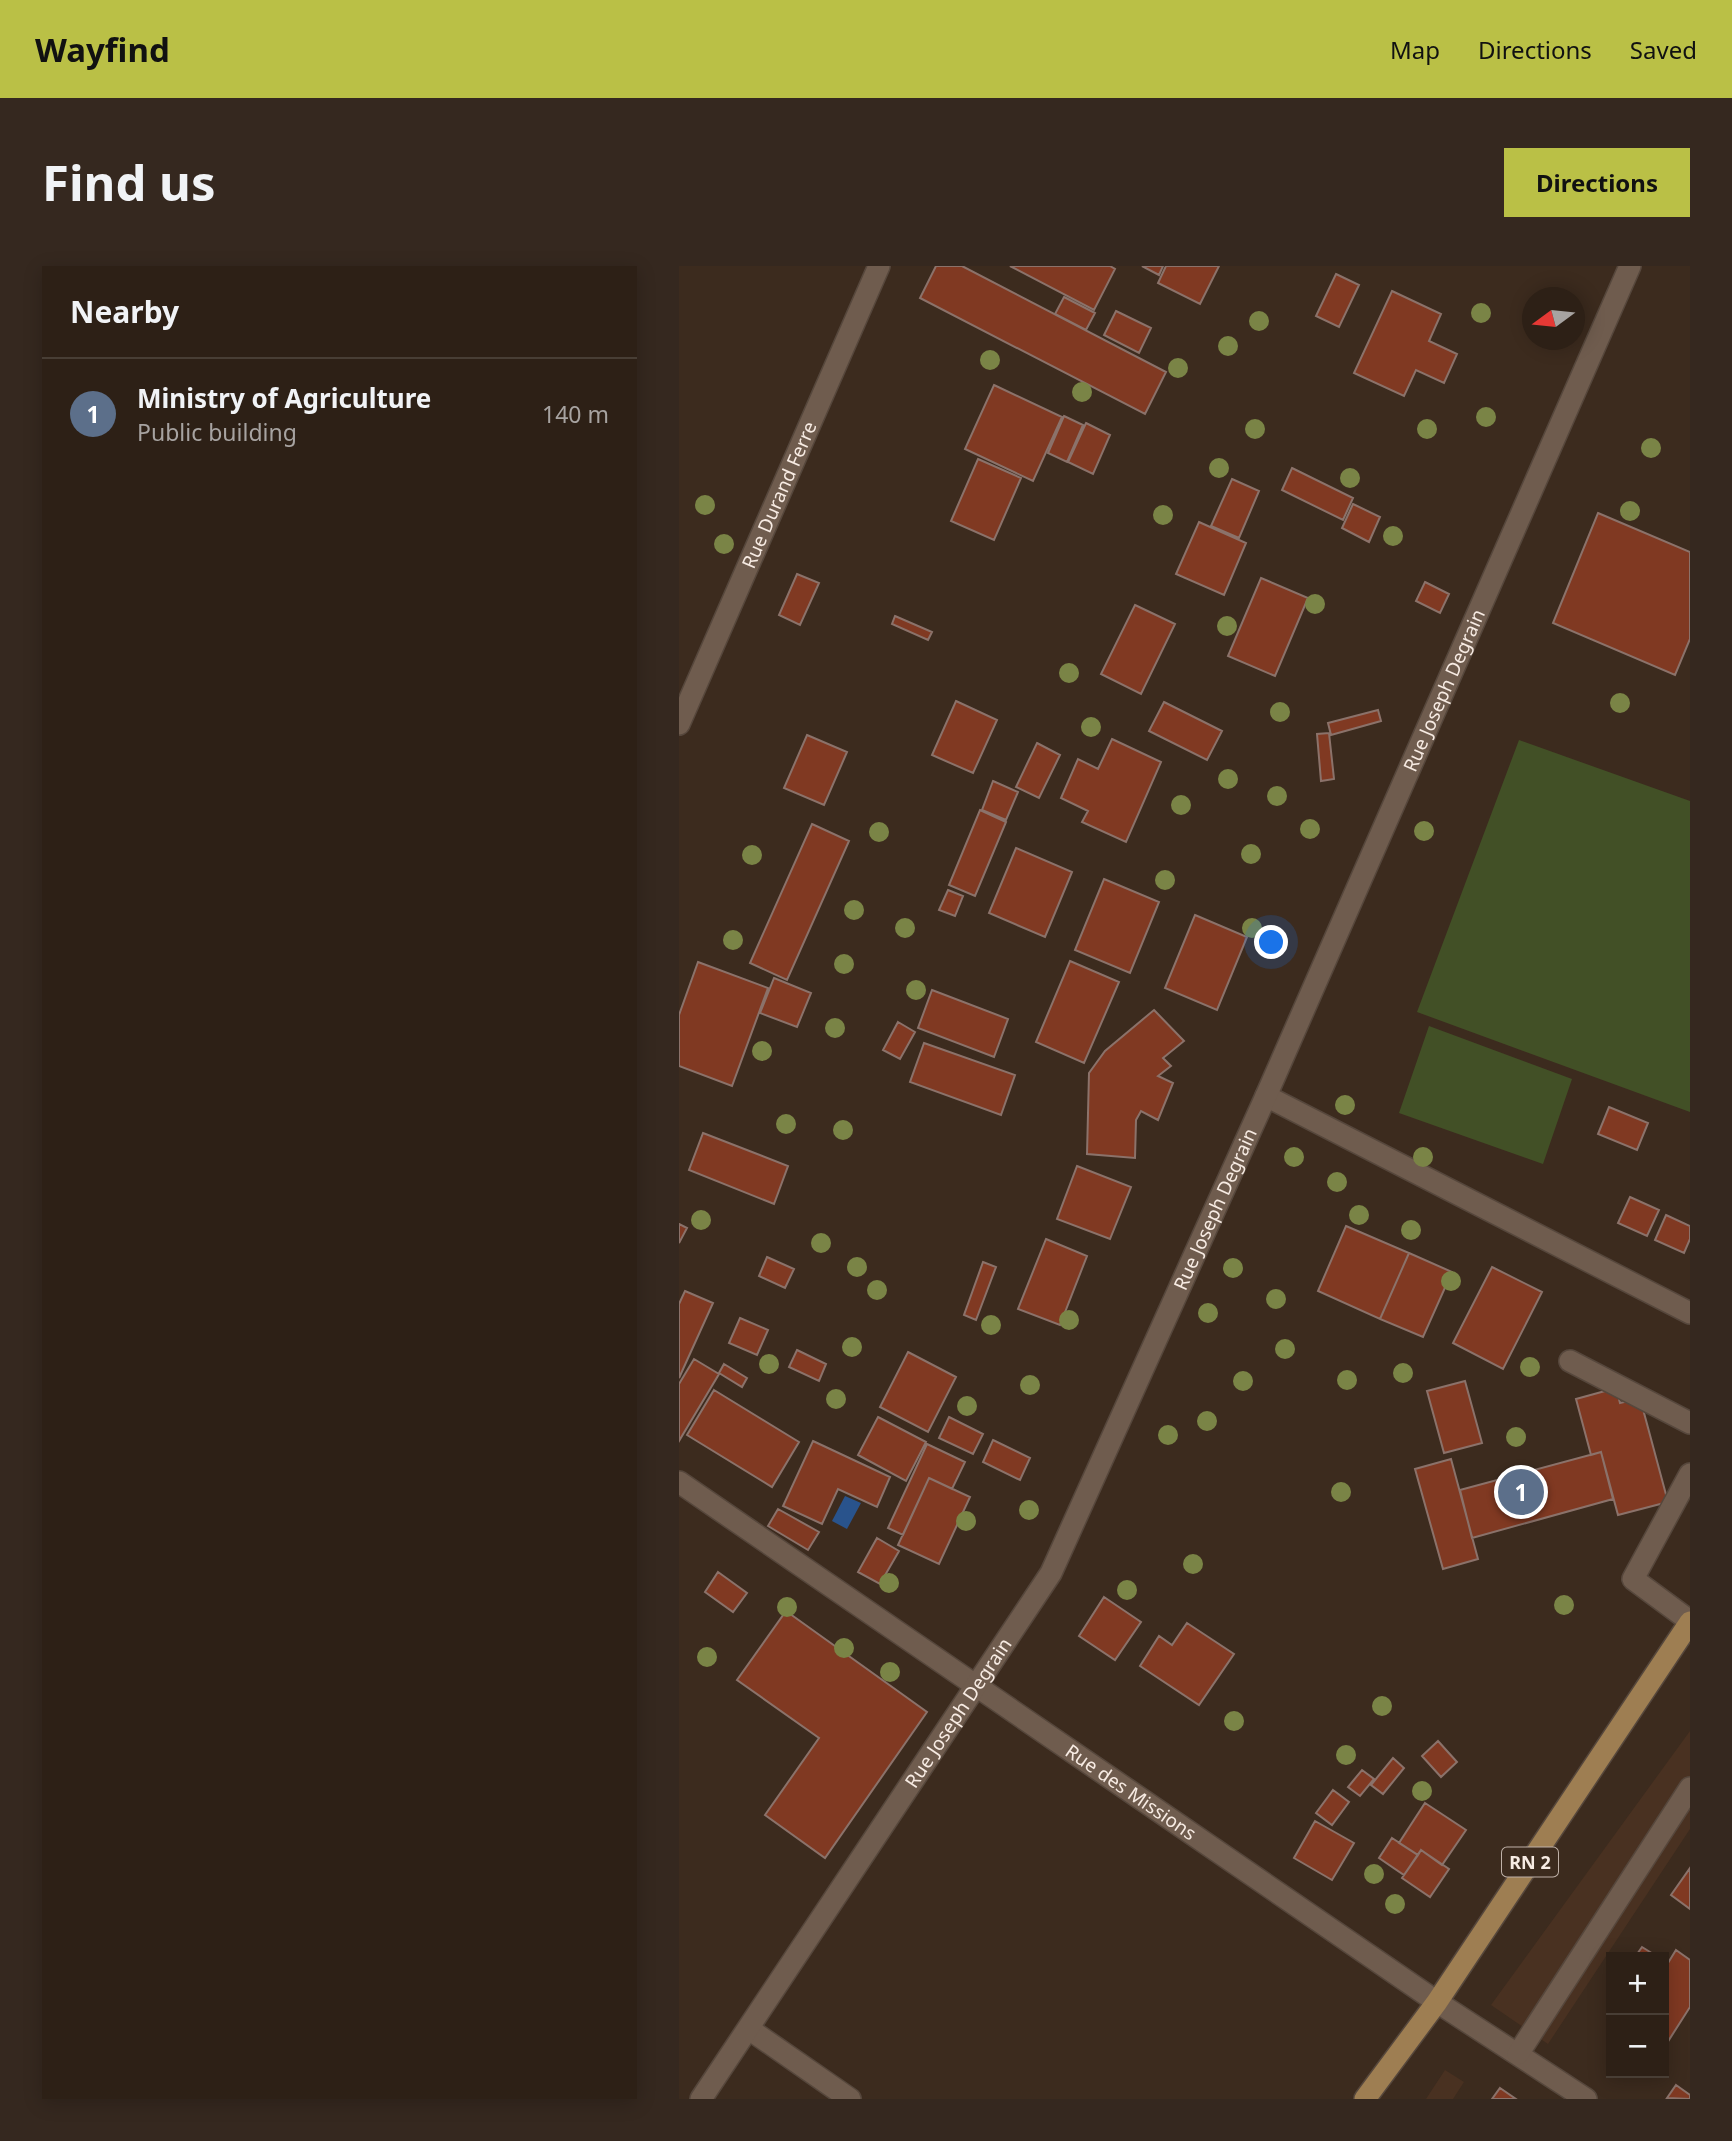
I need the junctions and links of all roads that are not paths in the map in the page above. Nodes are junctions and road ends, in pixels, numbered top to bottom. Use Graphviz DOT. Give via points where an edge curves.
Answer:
graph roads {
  1 [pos="879,266"];
  2 [pos="1630,266"];
  3 [pos="679,724"];
  4 [pos="1266,1096"];
  5 [pos="1690,1313"];
  6 [pos="1570,1361"];
  7 [pos="1690,1423"];
  8 [pos="1690,1474"];
  9 [pos="679,1482"];
  10 [pos="1690,1622"];
  11 [pos="978,1685"];
  12 [pos="1690,1788"];
  13 [pos="1437,2002"];
  14 [pos="748,2029"];
  15 [pos="1518,2054"];
  16 [pos="701,2099"];
  17 [pos="850,2099"];
  18 [pos="1365,2099"];
  19 [pos="1586,2099"];
  1 -- 3 [label="street, Rue Durand Ferre"];
  2 -- 4 [label="street, Rue Joseph Degrain"];
  4 -- 5 [label="street"];
  4 -- 11 [label="street, Rue Joseph Degrain" via="1051,1573"];
  6 -- 7 [label="street"];
  8 -- 10 [label="street" via="1633,1578"];
  9 -- 11 [label="street, Rue des Missions"];
  10 -- 13 [label="main road, RN 2"];
  11 -- 13 [label="street, Rue des Missions"];
  11 -- 14 [label="street, Rue Joseph Degrain"];
  12 -- 15 [label="street"];
  13 -- 15 [label="street, Rue des Missions"];
  13 -- 18 [label="main road, RN 2"];
  14 -- 16 [label="street, Rue Joseph Degrain"];
  14 -- 17 [label="street"];
  15 -- 19 [label="street, Rue des Missions"];
}
